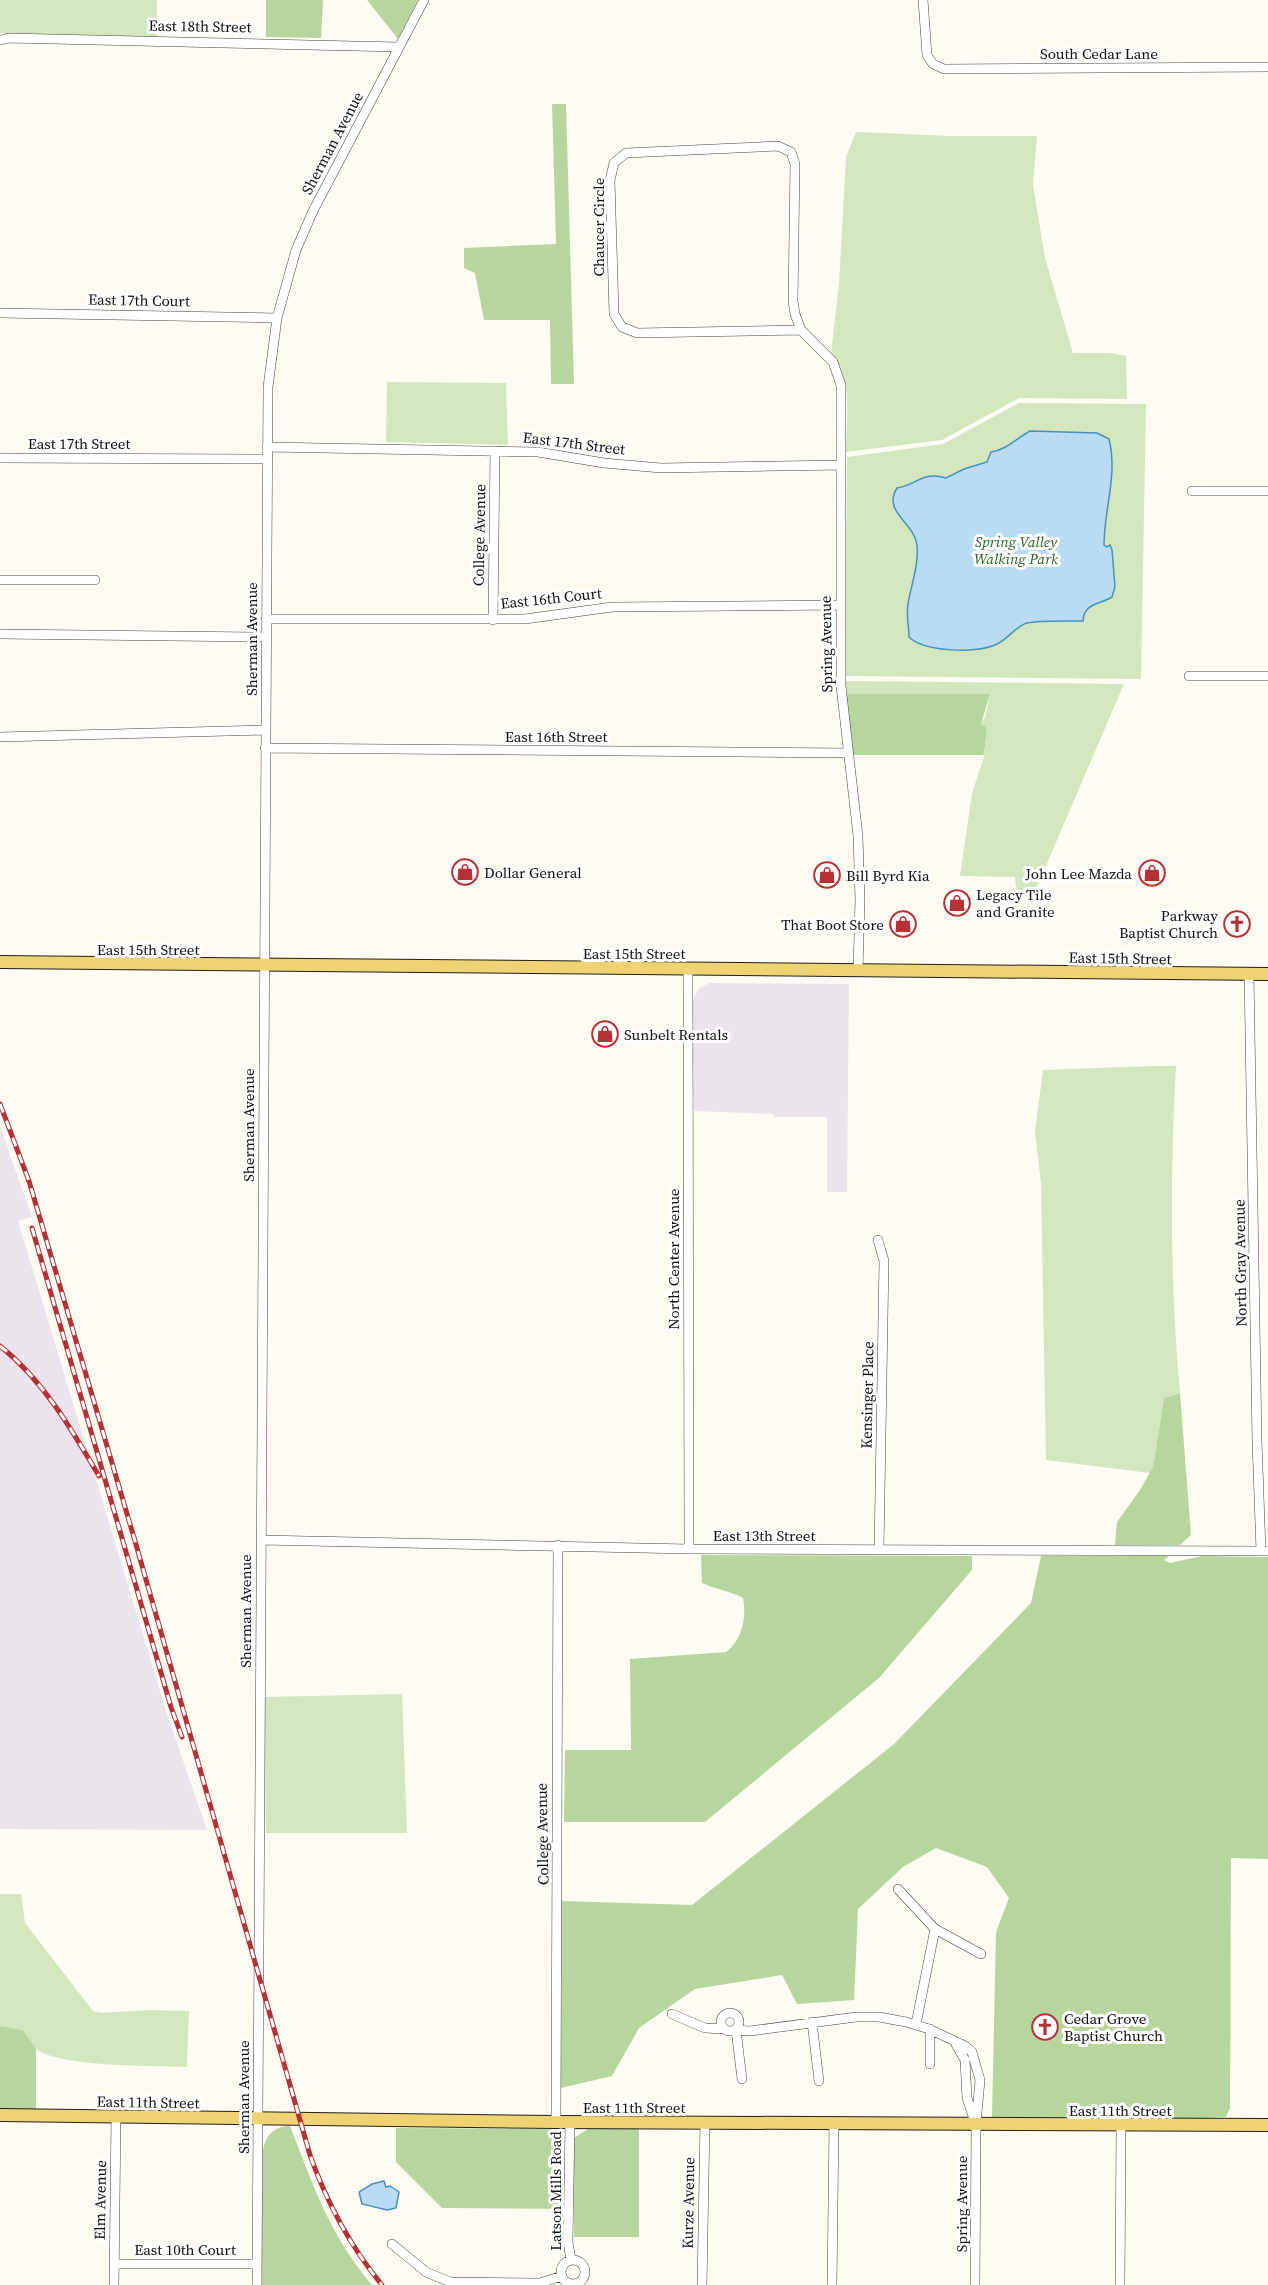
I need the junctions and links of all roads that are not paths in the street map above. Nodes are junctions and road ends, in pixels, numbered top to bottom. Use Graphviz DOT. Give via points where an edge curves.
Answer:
graph roads {
  1 [pos="424,0"];
  2 [pos="923,0"];
  3 [pos="0,40"];
  4 [pos="399,47"];
  5 [pos="1268,67"];
  6 [pos="0,313"];
  7 [pos="277,318"];
  8 [pos="801,330"];
  9 [pos="267,447"];
  10 [pos="495,450"];
  11 [pos="0,458"];
  12 [pos="267,459"];
  13 [pos="841,465"];
  14 [pos="1192,490"];
  15 [pos="1268,491"];
  16 [pos="0,580"];
  17 [pos="95,580"];
  18 [pos="840,605"];
  19 [pos="266,619"];
  20 [pos="493,620"];
  21 [pos="0,634"];
  22 [pos="266,637"];
  23 [pos="1189,676"];
  24 [pos="1268,676"];
  25 [pos="265,730"];
  26 [pos="0,737"];
  27 [pos="265,748"];
  28 [pos="848,753"];
  29 [pos="0,962"];
  30 [pos="263,965"];
  31 [pos="688,969"];
  32 [pos="858,970"];
  33 [pos="1249,974"];
  34 [pos="1268,974"];
  35 [pos="878,1240"];
  36 [pos="261,1540"];
  37 [pos="558,1545"];
  38 [pos="689,1549"];
  39 [pos="879,1550"];
  40 [pos="1265,1551"];
  41 [pos="898,1889"];
  42 [pos="935,1929"];
  43 [pos="981,1954"];
  44 [pos="672,2014"];
  45 [pos="812,2022"];
  46 [pos="916,2024"];
  47 [pos="724,2029"];
  48 [pos="930,2029"];
  49 [pos="736,2030"];
  50 [pos="930,2064"];
  51 [pos="742,2079"];
  52 [pos="819,2081"];
  53 [pos="0,2115"];
  54 [pos="116,2116"];
  55 [pos="258,2118"];
  56 [pos="556,2122"];
  57 [pos="570,2122"];
  58 [pos="705,2122"];
  59 [pos="834,2123"];
  60 [pos="976,2124"];
  61 [pos="1121,2125"];
  62 [pos="1268,2125"];
  63 [pos="392,2244"];
  64 [pos="571,2260"];
  65 [pos="114,2264"];
  66 [pos="257,2264"];
  67 [pos="562,2276"];
  68 [pos="581,2283"];
  69 [pos="114,2285"];
  70 [pos="257,2285"];
  71 [pos="702,2285"];
  72 [pos="832,2285"];
  73 [pos="975,2285"];
  74 [pos="1120,2285"];
  1 -- 4 [label="street, Sherman Avenue"];
  2 -- 5 [label="street, South Cedar Lane" via="926,53 931,63 942,68"];
  3 -- 4 [label="street, East 18th Street"];
  4 -- 7 [label="street, Sherman Avenue" via="305,227 289,268"];
  6 -- 7 [label="street, East 17th Court"];
  7 -- 9 [label="street, Sherman Avenue" via="268,387"];
  8 -- 8 [label="street, Chaucer Circle" via="793,301 795,164 791,152 778,146 626,153 614,163 610,180 614,314 622,327 637,333"];
  8 -- 13 [label="street, Spring Avenue" via="833,362 838,373"];
  9 -- 10 [label="street, East 17th Street"];
  9 -- 12 [label="street, Sherman Avenue"];
  10 -- 13 [label="street, East 17th Street" via="661,468"];
  10 -- 20 [label="street, College Avenue"];
  11 -- 12 [label="street, East 17th Street"];
  12 -- 19 [label="street, Sherman Avenue"];
  13 -- 18 [label="street, Spring Avenue"];
  14 -- 15 [label="street"];
  16 -- 17 [label="street"];
  18 -- 20 [label="street, East 16th Court" via="612,607"];
  18 -- 28 [label="street, Spring Avenue" via="841,686"];
  19 -- 20 [label="street, East 16th Court"];
  19 -- 22 [label="street, Sherman Avenue"];
  21 -- 22 [label="street"];
  22 -- 25 [label="street, Sherman Avenue"];
  23 -- 24 [label="street"];
  25 -- 26 [label="street"];
  25 -- 27 [label="street, Sherman Avenue"];
  27 -- 28 [label="street, East 16th Street"];
  27 -- 30 [label="street, Sherman Avenue"];
  28 -- 32 [label="street, Spring Avenue" via="858,836"];
  29 -- 30 [label="main road, East 15th Street"];
  30 -- 31 [label="main road, East 15th Street"];
  30 -- 36 [label="street, Sherman Avenue"];
  31 -- 32 [label="main road, East 15th Street"];
  31 -- 38 [label="street, North Center Avenue"];
  32 -- 33 [label="main road, East 15th Street"];
  33 -- 34 [label="main road, East 15th Street"];
  33 -- 40 [label="street, North Gray Avenue" via="1257,1442"];
  35 -- 39 [label="street, Kensinger Place" via="884,1261"];
  36 -- 37 [label="street, East 13th Street"];
  36 -- 55 [label="street, Sherman Avenue"];
  37 -- 38 [label="street, East 13th Street"];
  37 -- 56 [label="street, College Avenue"];
  38 -- 39 [label="street, East 13th Street"];
  39 -- 40 [label="street, East 13th Street"];
  41 -- 42 [label="street"];
  42 -- 43 [label="street"];
  42 -- 46 [label="street"];
  44 -- 47 [label="street" via="705,2028"];
  45 -- 46 [label="street, Spring Avenue" via="879,2017"];
  45 -- 49 [label="street, Spring Avenue"];
  45 -- 52 [label="street"];
  46 -- 48 [label="street, Spring Avenue"];
  47 -- 49 [label="street"];
  47 -- 49 [label="street" via="722,2020 730,2013 739,2019"];
  48 -- 50 [label="street"];
  48 -- 60 [label="street, Spring Avenue" via="972,2052 978,2068 980,2097"];
  49 -- 51 [label="street"];
  53 -- 54 [label="main road, East 11th Street"];
  54 -- 55 [label="main road, East 11th Street"];
  54 -- 65 [label="street, Elm Avenue"];
  55 -- 56 [label="main road, East 11th Street"];
  55 -- 66 [label="street, Sherman Avenue"];
  56 -- 57 [label="main road, East 11th Street"];
  57 -- 58 [label="main road, East 11th Street"];
  57 -- 64 [label="street, Latson Mills Road"];
  58 -- 59 [label="main road, East 11th Street"];
  58 -- 71 [label="street, Kurze Avenue"];
  59 -- 60 [label="main road, East 11th Street"];
  59 -- 72 [label="street"];
  60 -- 61 [label="main road, East 11th Street"];
  60 -- 73 [label="street, Spring Avenue"];
  61 -- 62 [label="main road, East 11th Street"];
  61 -- 74 [label="street"];
  63 -- 67 [label="street" via="426,2272 450,2282 540,2283"];
  64 -- 67 [label="street" via="564,2264"];
  64 -- 68 [label="street" via="584,2267"];
  65 -- 66 [label="street, East 10th Court"];
  65 -- 69 [label="street, Elm Avenue"];
  66 -- 70 [label="street, Sherman Avenue"];
  67 -- 68 [label="street" via="569,2283"];
}
